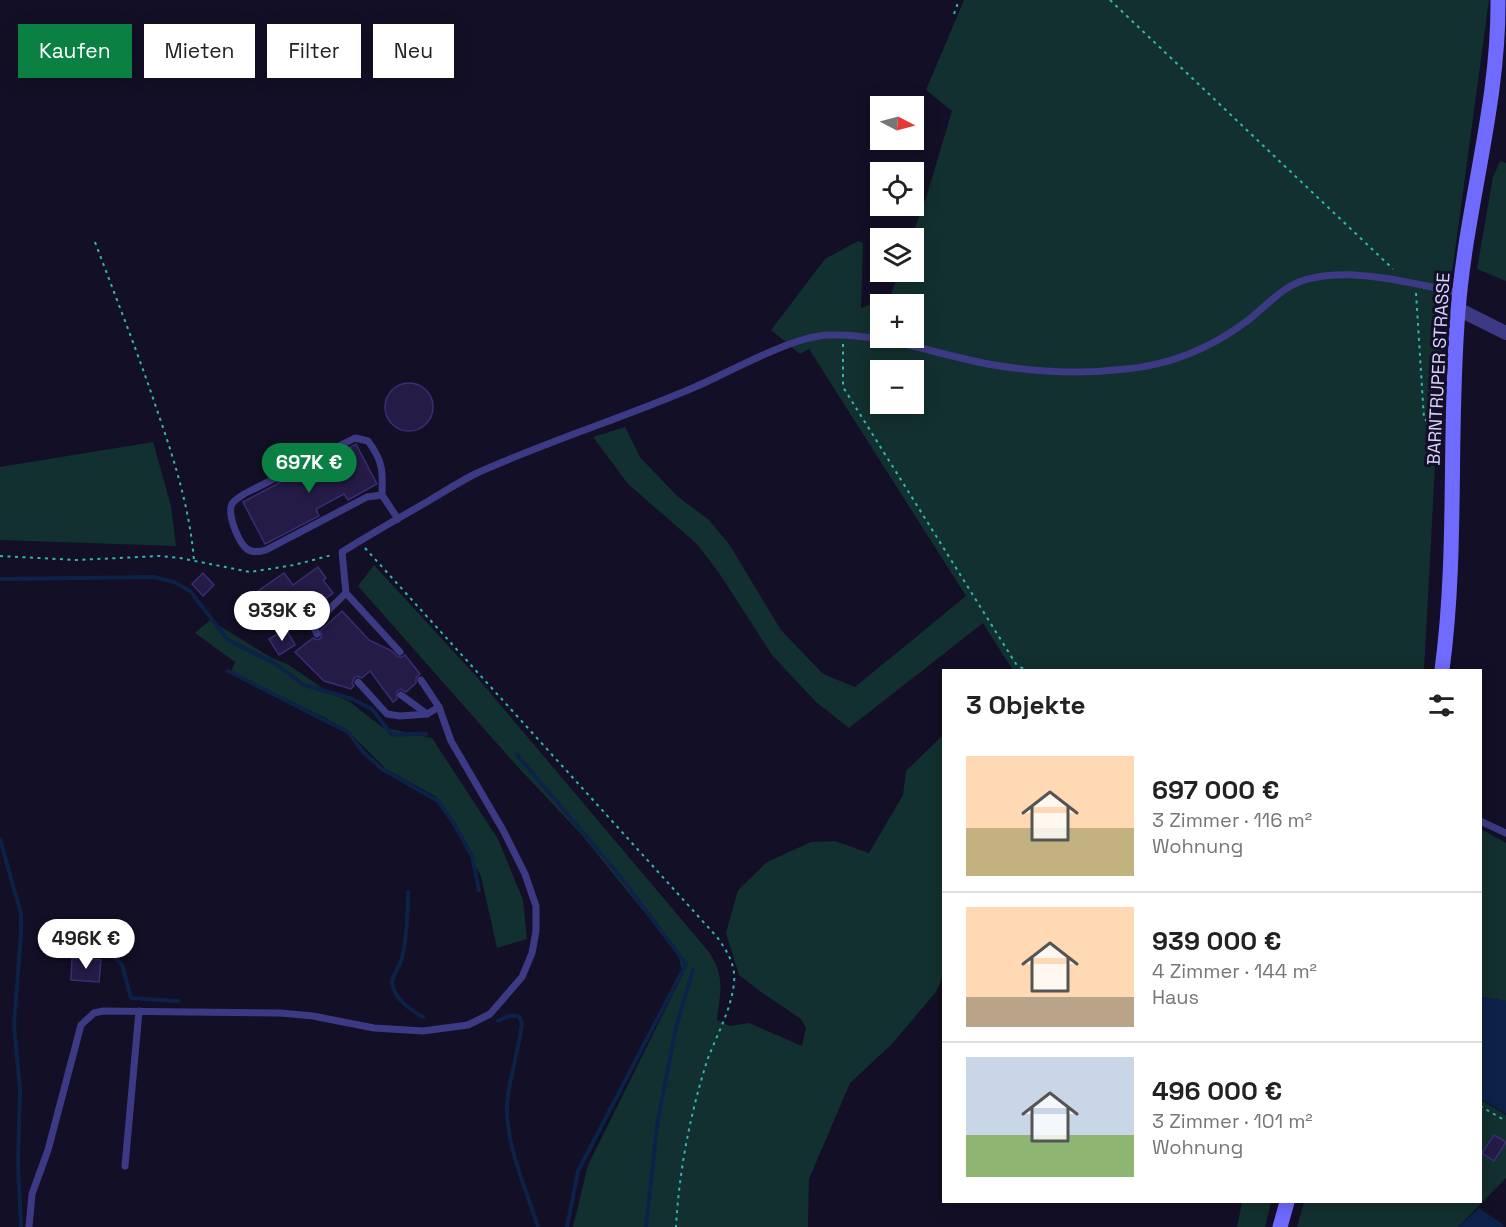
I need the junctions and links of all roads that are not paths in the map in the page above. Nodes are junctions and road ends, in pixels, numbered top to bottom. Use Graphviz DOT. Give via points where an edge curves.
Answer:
graph roads {
  1 [pos="1498,6"];
  2 [pos="1459,293"];
  3 [pos="1458,309"];
  4 [pos="1506,333"];
  5 [pos="382,495"];
  6 [pos="398,519"];
  7 [pos="346,593"];
  8 [pos="330,609"];
  9 [pos="336,617"];
  10 [pos="317,634"];
  11 [pos="400,652"];
  12 [pos="1442,669"];
  13 [pos="421,680"];
  14 [pos="358,682"];
  15 [pos="401,695"];
  16 [pos="439,707"];
  17 [pos="427,714"];
  18 [pos="1482,822"];
  19 [pos="1506,833"];
  20 [pos="139,1011"];
  21 [pos="125,1166"];
  22 [pos="1287,1203"];
  23 [pos="29,1227"];
  24 [pos="1280,1227"];
  1 -- 2 [label="main road, BARNTRUPER STRASSE" via="1492,90"];
  2 -- 3 [label="main road, BARNTRUPER STRASSE"];
  2 -- 6 [label="lane" via="1401,279 1343,274 1302,281 1288,287 1243,324 1192,354 1125,369 1037,370 993,365 875,338 825,335 784,347 692,388 545,444 474,475"];
  3 -- 4 [label="street"];
  3 -- 12 [label="main road, BARNTRUPER STRASSE" via="1450,584"];
  5 -- 5 [label="lane" via="367,497 258,552 243,545 230,513 232,505 244,494 355,438 368,441 379,457"];
  5 -- 6 [label="lane"];
  6 -- 7 [label="lane" via="342,552"];
  7 -- 8 [label="lane"];
  7 -- 11 [label="lane"];
  8 -- 9 [label="lane"];
  8 -- 10 [label="lane" via="313,625"];
  13 -- 16 [label="lane"];
  14 -- 17 [label="lane" via="387,714"];
  15 -- 17 [label="lane"];
  16 -- 17 [label="lane"];
  16 -- 20 [label="lane" via="451,741 525,874 536,906 532,953 522,977 490,1014 468,1025 423,1031 374,1028 280,1013"];
  18 -- 19 [label="lane"];
  20 -- 21 [label="lane"];
  20 -- 23 [label="lane" via="94,1013 81,1025 48,1150 32,1194"];
  22 -- 24 [label="main road"];
}
